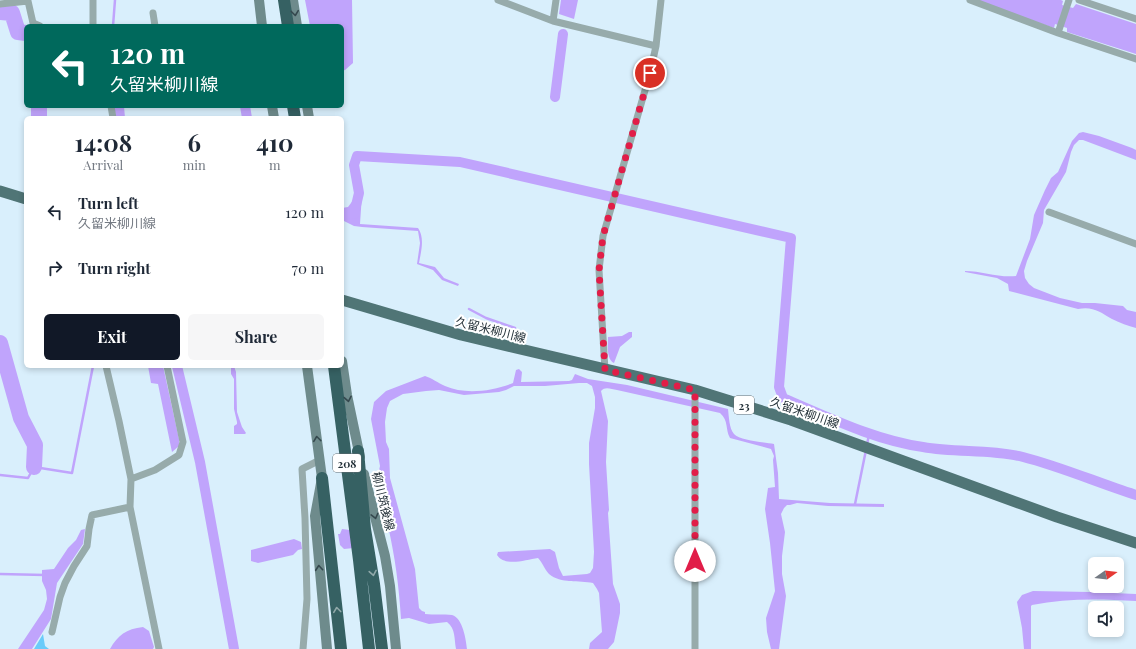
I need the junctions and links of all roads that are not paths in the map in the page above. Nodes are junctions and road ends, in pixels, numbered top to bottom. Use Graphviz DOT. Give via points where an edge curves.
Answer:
graph roads {
  1 [pos="93,0"];
  2 [pos="259,0"];
  3 [pos="278,0"];
  4 [pos="284,0"];
  5 [pos="294,0"];
  6 [pos="498,0"];
  7 [pos="556,0"];
  8 [pos="661,0"];
  9 [pos="970,0"];
  10 [pos="1079,0"];
  11 [pos="1068,3"];
  12 [pos="0,4"];
  13 [pos="153,13"];
  14 [pos="1136,19"];
  15 [pos="553,21"];
  16 [pos="35,24"];
  17 [pos="93,24"];
  18 [pos="155,24"];
  19 [pos="262,24"];
  20 [pos="282,24"];
  21 [pos="288,24"];
  22 [pos="297,24"];
  23 [pos="1059,30"];
  24 [pos="656,46"];
  25 [pos="1136,59"];
  26 [pos="0,191"];
  27 [pos="24,198"];
  28 [pos="1049,212"];
  29 [pos="1136,244"];
  30 [pos="344,301"];
  31 [pos="107,368"];
  32 [pos="167,368"];
  33 [pos="307,368"];
  34 [pos="329,368"];
  35 [pos="334,368"];
  36 [pos="343,368"];
  37 [pos="605,370"];
  38 [pos="695,390"];
  39 [pos="358,451"];
  40 [pos="320,460"];
  41 [pos="322,478"];
  42 [pos="131,479"];
  43 [pos="130,507"];
  44 [pos="1136,543"];
  45 [pos="357,559"];
  46 [pos="52,632"];
  47 [pos="159,649"];
  48 [pos="303,649"];
  49 [pos="327,649"];
  50 [pos="341,649"];
  51 [pos="364,649"];
  52 [pos="369,649"];
  53 [pos="382,649"];
  54 [pos="396,649"];
  55 [pos="695,649"];
  1 -- 17 [label="street"];
  2 -- 19 [label="main road"];
  3 -- 20 [label="highway"];
  4 -- 21 [label="highway"];
  5 -- 22 [label="main road, one-way"];
  6 -- 15 [label="street"];
  7 -- 15 [label="street"];
  8 -- 24 [label="street"];
  9 -- 23 [label="street"];
  10 -- 14 [label="street"];
  11 -- 23 [label="street"];
  12 -- 16 [label="street" via="28,1"];
  13 -- 18 [label="street"];
  15 -- 24 [label="street"];
  23 -- 25 [label="street"];
  24 -- 37 [label="street" via="603,236 599,270"];
  26 -- 27 [label="main road"];
  28 -- 29 [label="street"];
  30 -- 37 [label="main road, 久留米柳川線 / 23" via="461,335"];
  31 -- 42 [label="street"];
  32 -- 42 [label="street" via="183,442 178,454 155,470"];
  40 -- 33 [label="main road, one-way"];
  34 -- 45 [label="highway, 208"];
  35 -- 45 [label="highway, 208"];
  36 -- 39 [label="main road, 柳川筑後線, one-way"];
  37 -- 38 [label="main road, 久留米柳川線 / 23"];
  38 -- 44 [label="main road, 久留米柳川線 / 23" via="791,420 1057,517"];
  38 -- 55 [label="street"];
  39 -- 53 [label="highway, one-way" via="365,529"];
  39 -- 54 [label="main road, 柳川筑後線, one-way" via="385,556"];
  40 -- 41 [label="main road"];
  40 -- 48 [label="street" via="302,469 307,599"];
  49 -- 41 [label="main road, one-way" via="315,516"];
  50 -- 41 [label="highway, one-way"];
  42 -- 43 [label="street"];
  43 -- 46 [label="street" via="92,515 87,546 65,584"];
  43 -- 47 [label="street"];
  45 -- 51 [label="highway, 208"];
  45 -- 52 [label="highway, 208"];
}
